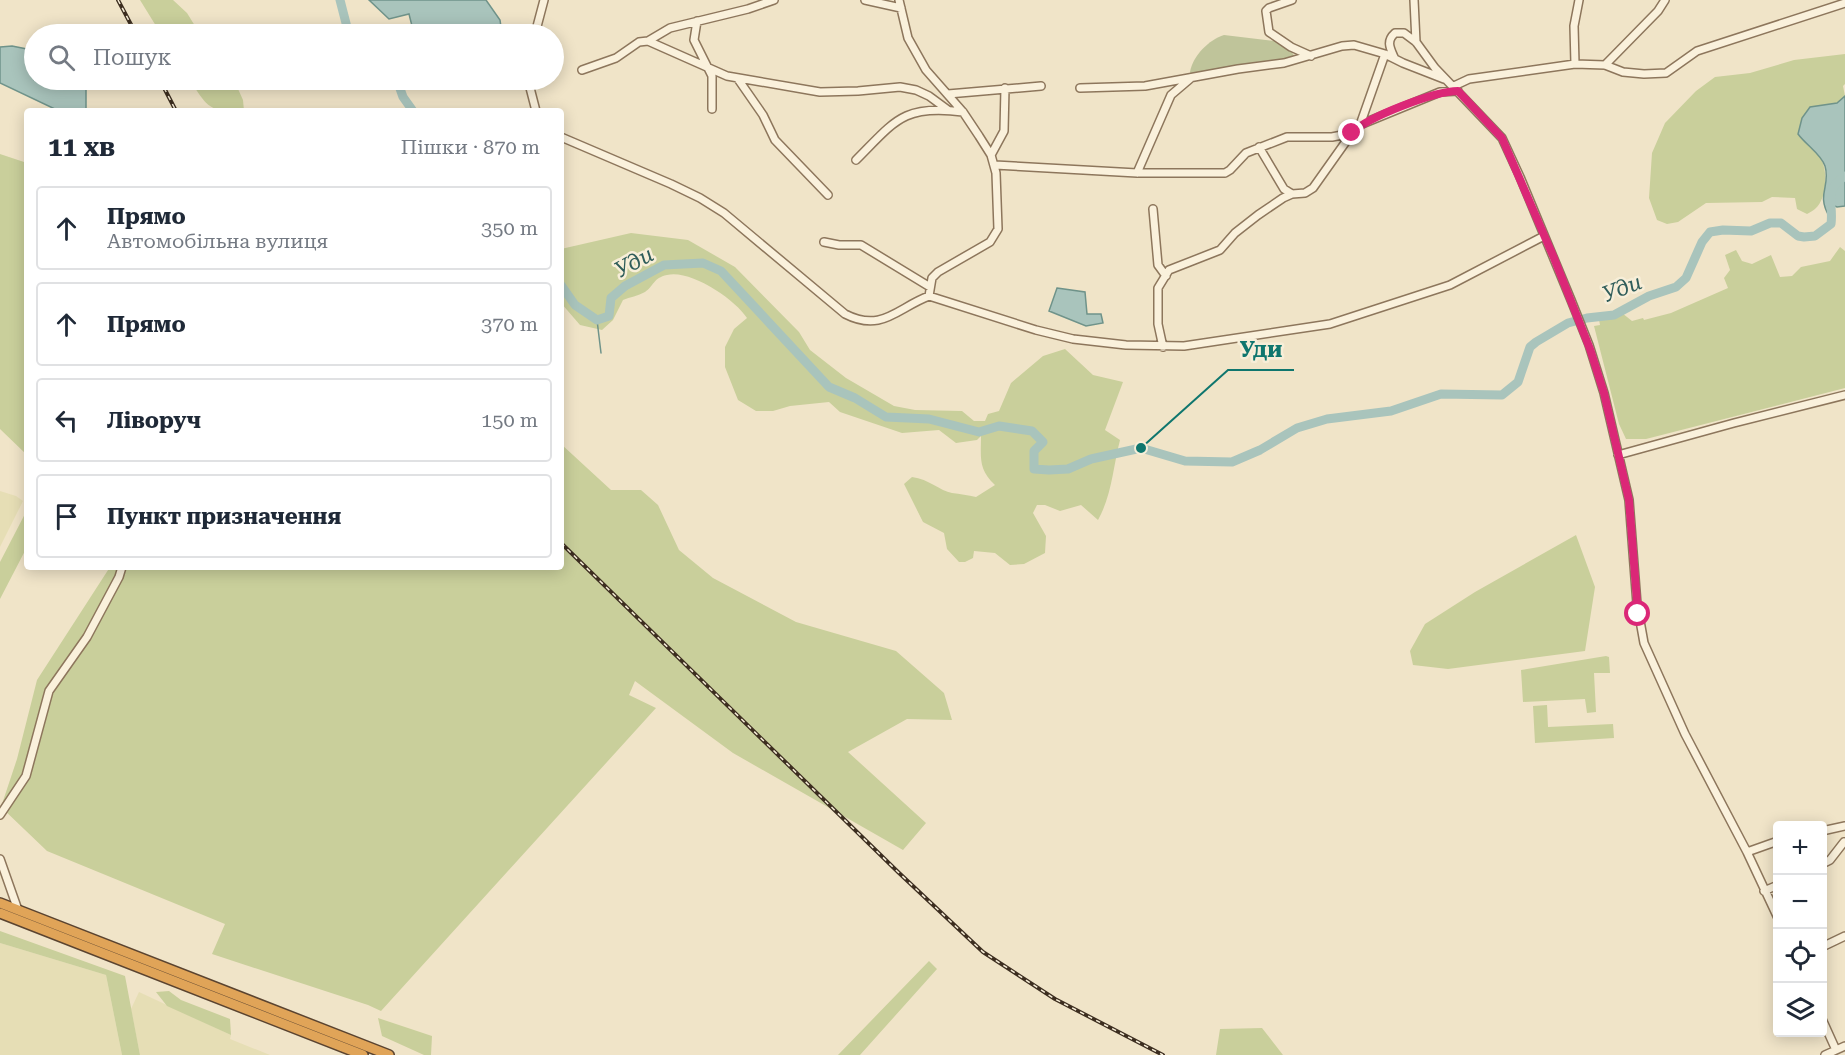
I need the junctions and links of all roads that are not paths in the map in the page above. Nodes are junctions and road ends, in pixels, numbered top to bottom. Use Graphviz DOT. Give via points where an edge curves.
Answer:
graph roads {
  1 [pos="544,0"];
  2 [pos="774,0"];
  3 [pos="865,0"];
  4 [pos="1292,0"];
  5 [pos="1414,0"];
  6 [pos="1579,0"];
  7 [pos="1665,0"];
  8 [pos="1845,3"];
  9 [pos="900,4"];
  10 [pos="697,21"];
  11 [pos="538,24"];
  12 [pos="648,41"];
  13 [pos="1416,42"];
  14 [pos="1385,54"];
  15 [pos="1311,56"];
  16 [pos="1394,57"];
  17 [pos="1575,64"];
  18 [pos="1605,65"];
  19 [pos="709,68"];
  20 [pos="582,70"];
  21 [pos="1194,77"];
  22 [pos="738,79"];
  23 [pos="1446,79"];
  24 [pos="1041,86"];
  25 [pos="1005,88"];
  26 [pos="1080,88"];
  27 [pos="1456,89"];
  28 [pos="531,90"];
  29 [pos="948,94"];
  30 [pos="535,108"];
  31 [pos="712,109"];
  32 [pos="948,110"];
  33 [pos="963,112"];
  34 [pos="1360,125"];
  35 [pos="1352,133"];
  36 [pos="564,138"];
  37 [pos="1259,147"];
  38 [pos="991,155"];
  39 [pos="856,160"];
  40 [pos="995,165"];
  41 [pos="1137,173"];
  42 [pos="1292,194"];
  43 [pos="828,195"];
  44 [pos="1153,209"];
  45 [pos="1544,236"];
  46 [pos="824,242"];
  47 [pos="1166,276"];
  48 [pos="930,287"];
  49 [pos="929,296"];
  50 [pos="1163,347"];
  51 [pos="1845,395"];
  52 [pos="1618,455"];
  53 [pos="121,570"];
  54 [pos="0,815"];
  55 [pos="1845,826"];
  56 [pos="1827,830"];
  57 [pos="1844,842"];
  58 [pos="1773,843"];
  59 [pos="1747,852"];
  60 [pos="0,859"];
  61 [pos="1827,862"];
  62 [pos="1773,887"];
  63 [pos="1764,891"];
  64 [pos="0,903"];
  65 [pos="1773,908"];
  66 [pos="18,910"];
  67 [pos="0,914"];
  68 [pos="1845,936"];
  69 [pos="1827,945"];
  70 [pos="1827,1029"];
  71 [pos="1845,1046"];
  72 [pos="1836,1050"];
  73 [pos="1845,1054"];
  74 [pos="363,1055"];
  75 [pos="389,1055"];
  76 [pos="1825,1055"];
  1 -- 11 [label="street"];
  2 -- 10 [label="street"];
  3 -- 9 [label="street"];
  4 -- 15 [label="street" via="1266,11 1269,32"];
  5 -- 13 [label="street"];
  6 -- 17 [label="street" via="1574,26"];
  7 -- 18 [label="street"];
  8 -- 18 [label="street" via="1697,51 1666,73 1623,72"];
  9 -- 29 [label="street" via="908,38 926,70"];
  10 -- 12 [label="street" via="670,28"];
  10 -- 19 [label="street" via="694,40"];
  12 -- 19 [label="street"];
  12 -- 20 [label="street"];
  13 -- 16 [label="street" via="1404,33 1392,35 1389,44"];
  13 -- 23 [label="street"];
  14 -- 15 [label="street" via="1354,45"];
  14 -- 16 [label="street"];
  14 -- 34 [label="street"];
  15 -- 21 [label="street"];
  16 -- 23 [label="street"];
  17 -- 18 [label="street"];
  17 -- 27 [label="street" via="1469,79"];
  19 -- 22 [label="street"];
  19 -- 31 [label="street"];
  21 -- 26 [label="street" via="1145,86"];
  21 -- 41 [label="street" via="1171,95"];
  22 -- 32 [label="street" via="820,92 900,87 929,96"];
  22 -- 43 [label="street" via="775,140"];
  23 -- 27 [label="street"];
  24 -- 25 [label="street"];
  25 -- 29 [label="street"];
  25 -- 38 [label="street" via="1004,131"];
  27 -- 34 [label="street"];
  27 -- 45 [label="street" via="1502,138"];
  28 -- 30 [label="street"];
  29 -- 33 [label="street"];
  32 -- 33 [label="street"];
  32 -- 39 [label="street" via="915,111 903,116"];
  33 -- 38 [label="street"];
  34 -- 35 [label="street"];
  35 -- 37 [label="street" via="1287,137"];
  35 -- 42 [label="street" via="1313,188"];
  36 -- 49 [label="street" via="671,184 716,208 855,319 885,319"];
  37 -- 41 [label="street" via="1246,153 1225,173"];
  37 -- 42 [label="street" via="1284,189"];
  38 -- 40 [label="street"];
  40 -- 41 [label="street"];
  40 -- 48 [label="street" via="998,229 990,242 938,272"];
  42 -- 47 [label="street" via="1247,222 1220,250 1169,270"];
  44 -- 47 [label="street" via="1158,265"];
  45 -- 50 [label="street" via="1450,285 1330,324"];
  45 -- 52 [label="street" via="1589,345"];
  46 -- 48 [label="street" via="861,245"];
  47 -- 50 [label="street" via="1158,288 1158,324"];
  48 -- 49 [label="street"];
  49 -- 50 [label="street" via="1073,339"];
  51 -- 52 [label="street"];
  52 -- 59 [label="street" via="1629,500 1644,643 1685,734"];
  53 -- 54 [label="street" via="87,637 49,691 26,776"];
  55 -- 56 [label="street"];
  57 -- 61 [label="street"];
  58 -- 59 [label="street"];
  59 -- 63 [label="street"];
  60 -- 66 [label="street"];
  62 -- 63 [label="street"];
  63 -- 65 [label="street"];
  64 -- 66 [label="highway"];
  66 -- 75 [label="highway"];
  67 -- 74 [label="highway"];
  68 -- 69 [label="street"];
  70 -- 72 [label="street"];
  71 -- 72 [label="street"];
  72 -- 73 [label="street"];
  72 -- 76 [label="street"];
}
